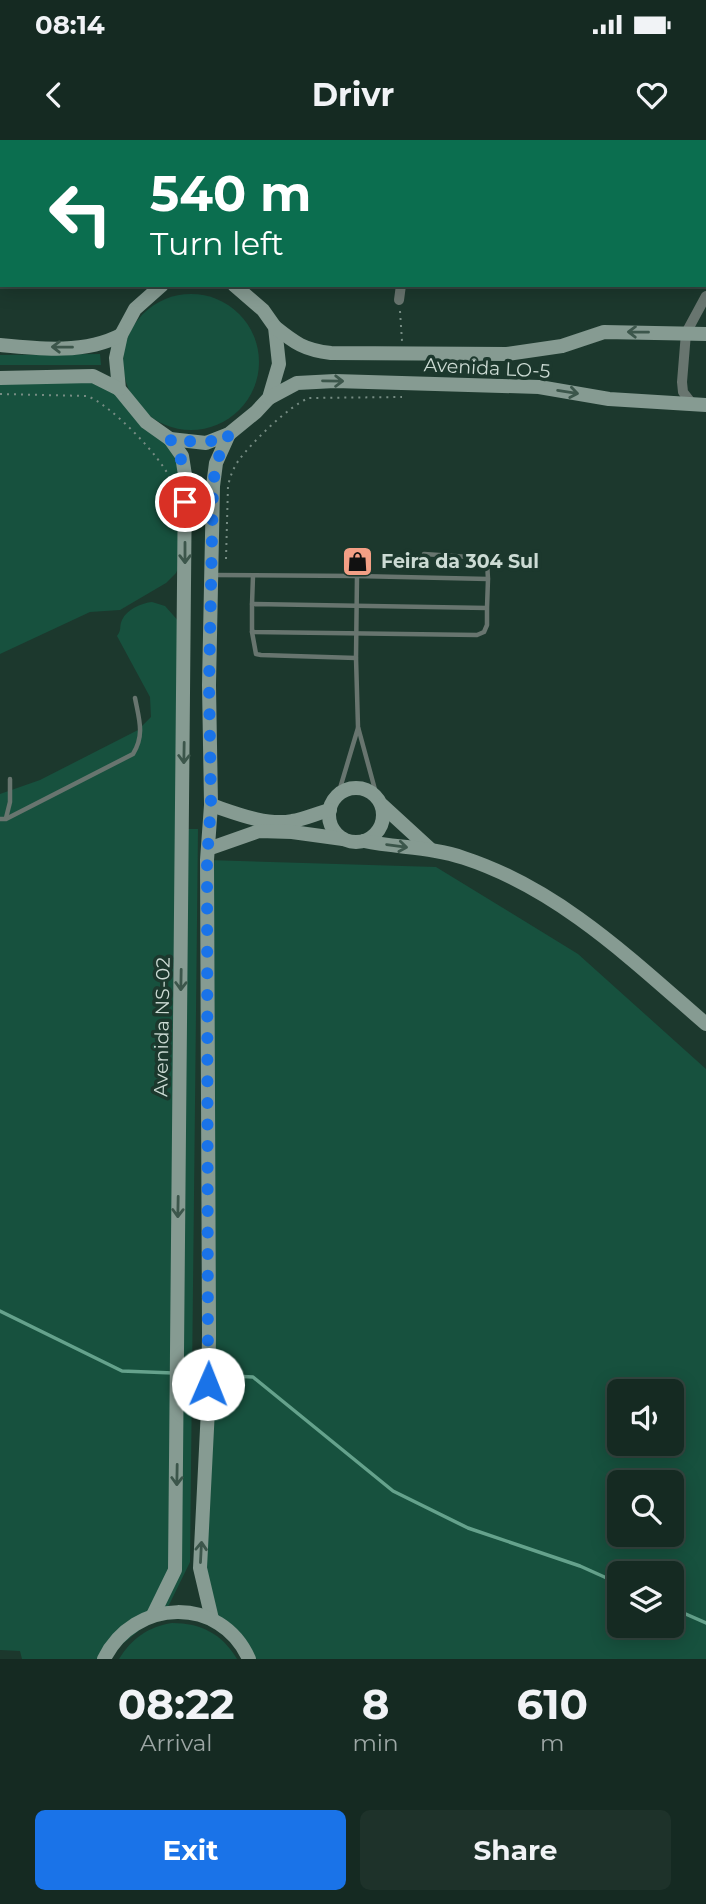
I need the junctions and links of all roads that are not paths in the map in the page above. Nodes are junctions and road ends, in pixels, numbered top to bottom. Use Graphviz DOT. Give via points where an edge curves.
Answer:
graph roads {
  1 [pos="160,287"];
  2 [pos="236,287"];
  3 [pos="401,287"];
  4 [pos="706,296"];
  5 [pos="399,300"];
  6 [pos="275,327"];
  7 [pos="687,334"];
  8 [pos="706,334"];
  9 [pos="121,335"];
  10 [pos="0,345"];
  11 [pos="0,379"];
  12 [pos="119,389"];
  13 [pos="269,398"];
  14 [pos="699,405"];
  15 [pos="229,434"];
  16 [pos="170,439"];
  17 [pos="424,554"];
  18 [pos="218,575"];
  19 [pos="253,576"];
  20 [pos="357,576"];
  21 [pos="488,579"];
  22 [pos="252,604"];
  23 [pos="356,606"];
  24 [pos="487,608"];
  25 [pos="252,632"];
  26 [pos="356,633"];
  27 [pos="356,658"];
  28 [pos="135,698"];
  29 [pos="358,727"];
  30 [pos="10,779"];
  31 [pos="338,795"];
  32 [pos="379,801"];
  33 [pos="211,804"];
  34 [pos="330,810"];
  35 [pos="3,819"];
  36 [pos="345,839"];
  37 [pos="364,841"];
  38 [pos="208,849"];
  39 [pos="430,849"];
  40 [pos="706,1024"];
  41 [pos="153,1615"];
  42 [pos="212,1619"];
  43 [pos="107,1653"];
  44 [pos="251,1657"];
  45 [pos="92,1659"];
  1 -- 9 [label="street" via="135,309"];
  2 -- 6 [label="street, Avenida LO-5"];
  3 -- 5 [label="street"];
  4 -- 7 [label="street"];
  7 -- 6 [label="street, Avenida LO-5, one-way" via="604,332 562,346 507,355 402,354 312,351"];
  6 -- 13 [label="street" via="279,364"];
  7 -- 8 [label="street, Avenida LO-5"];
  7 -- 14 [label="street" via="683,392"];
  9 -- 10 [label="street, one-way" via="105,344 81,347"];
  9 -- 12 [label="street" via="116,358"];
  11 -- 12 [label="street" via="93,376"];
  12 -- 16 [label="street" via="146,422"];
  13 -- 14 [label="street, Avenida LO-5, one-way" via="307,381 539,387 609,399"];
  13 -- 15 [label="street"];
  15 -- 16 [label="street" via="206,443"];
  15 -- 18 [label="street" via="216,463"];
  16 -- 41 [label="street, Avenida NS-02, one-way" via="182,456 186,475 178,1407 175,1570"];
  17 -- 21 [label="lane" via="484,558"];
  18 -- 19 [label="lane"];
  18 -- 33 [label="street"];
  19 -- 20 [label="lane"];
  19 -- 22 [label="lane"];
  20 -- 21 [label="lane"];
  20 -- 23 [label="lane"];
  21 -- 24 [label="lane"];
  22 -- 23 [label="lane"];
  22 -- 25 [label="lane"];
  23 -- 24 [label="lane"];
  23 -- 26 [label="lane"];
  24 -- 26 [label="lane" via="484,632 477,635"];
  25 -- 26 [label="lane"];
  25 -- 27 [label="lane" via="253,648 261,655"];
  26 -- 27 [label="lane"];
  27 -- 29 [label="lane"];
  28 -- 35 [label="lane" via="142,733 133,754"];
  29 -- 31 [label="lane"];
  29 -- 32 [label="lane"];
  30 -- 35 [label="lane" via="10,802"];
  31 -- 32 [label="street" via="362,788"];
  31 -- 34 [label="street"];
  32 -- 37 [label="street" via="381,826"];
  32 -- 39 [label="street"];
  33 -- 34 [label="street" via="274,822"];
  33 -- 38 [label="street"];
  34 -- 36 [label="street" via="334,830"];
  36 -- 37 [label="street"];
  36 -- 38 [label="street" via="259,831"];
  37 -- 39 [label="street, one-way"];
  42 -- 38 [label="street, one-way" via="200,1568 209,1334"];
  39 -- 40 [label="street" via="495,870 535,890 591,926"];
  41 -- 42 [label="street" via="173,1611"];
  41 -- 43 [label="street" via="135,1623"];
  42 -- 44 [label="street" via="236,1637"];
  43 -- 45 [label="street"];
}
